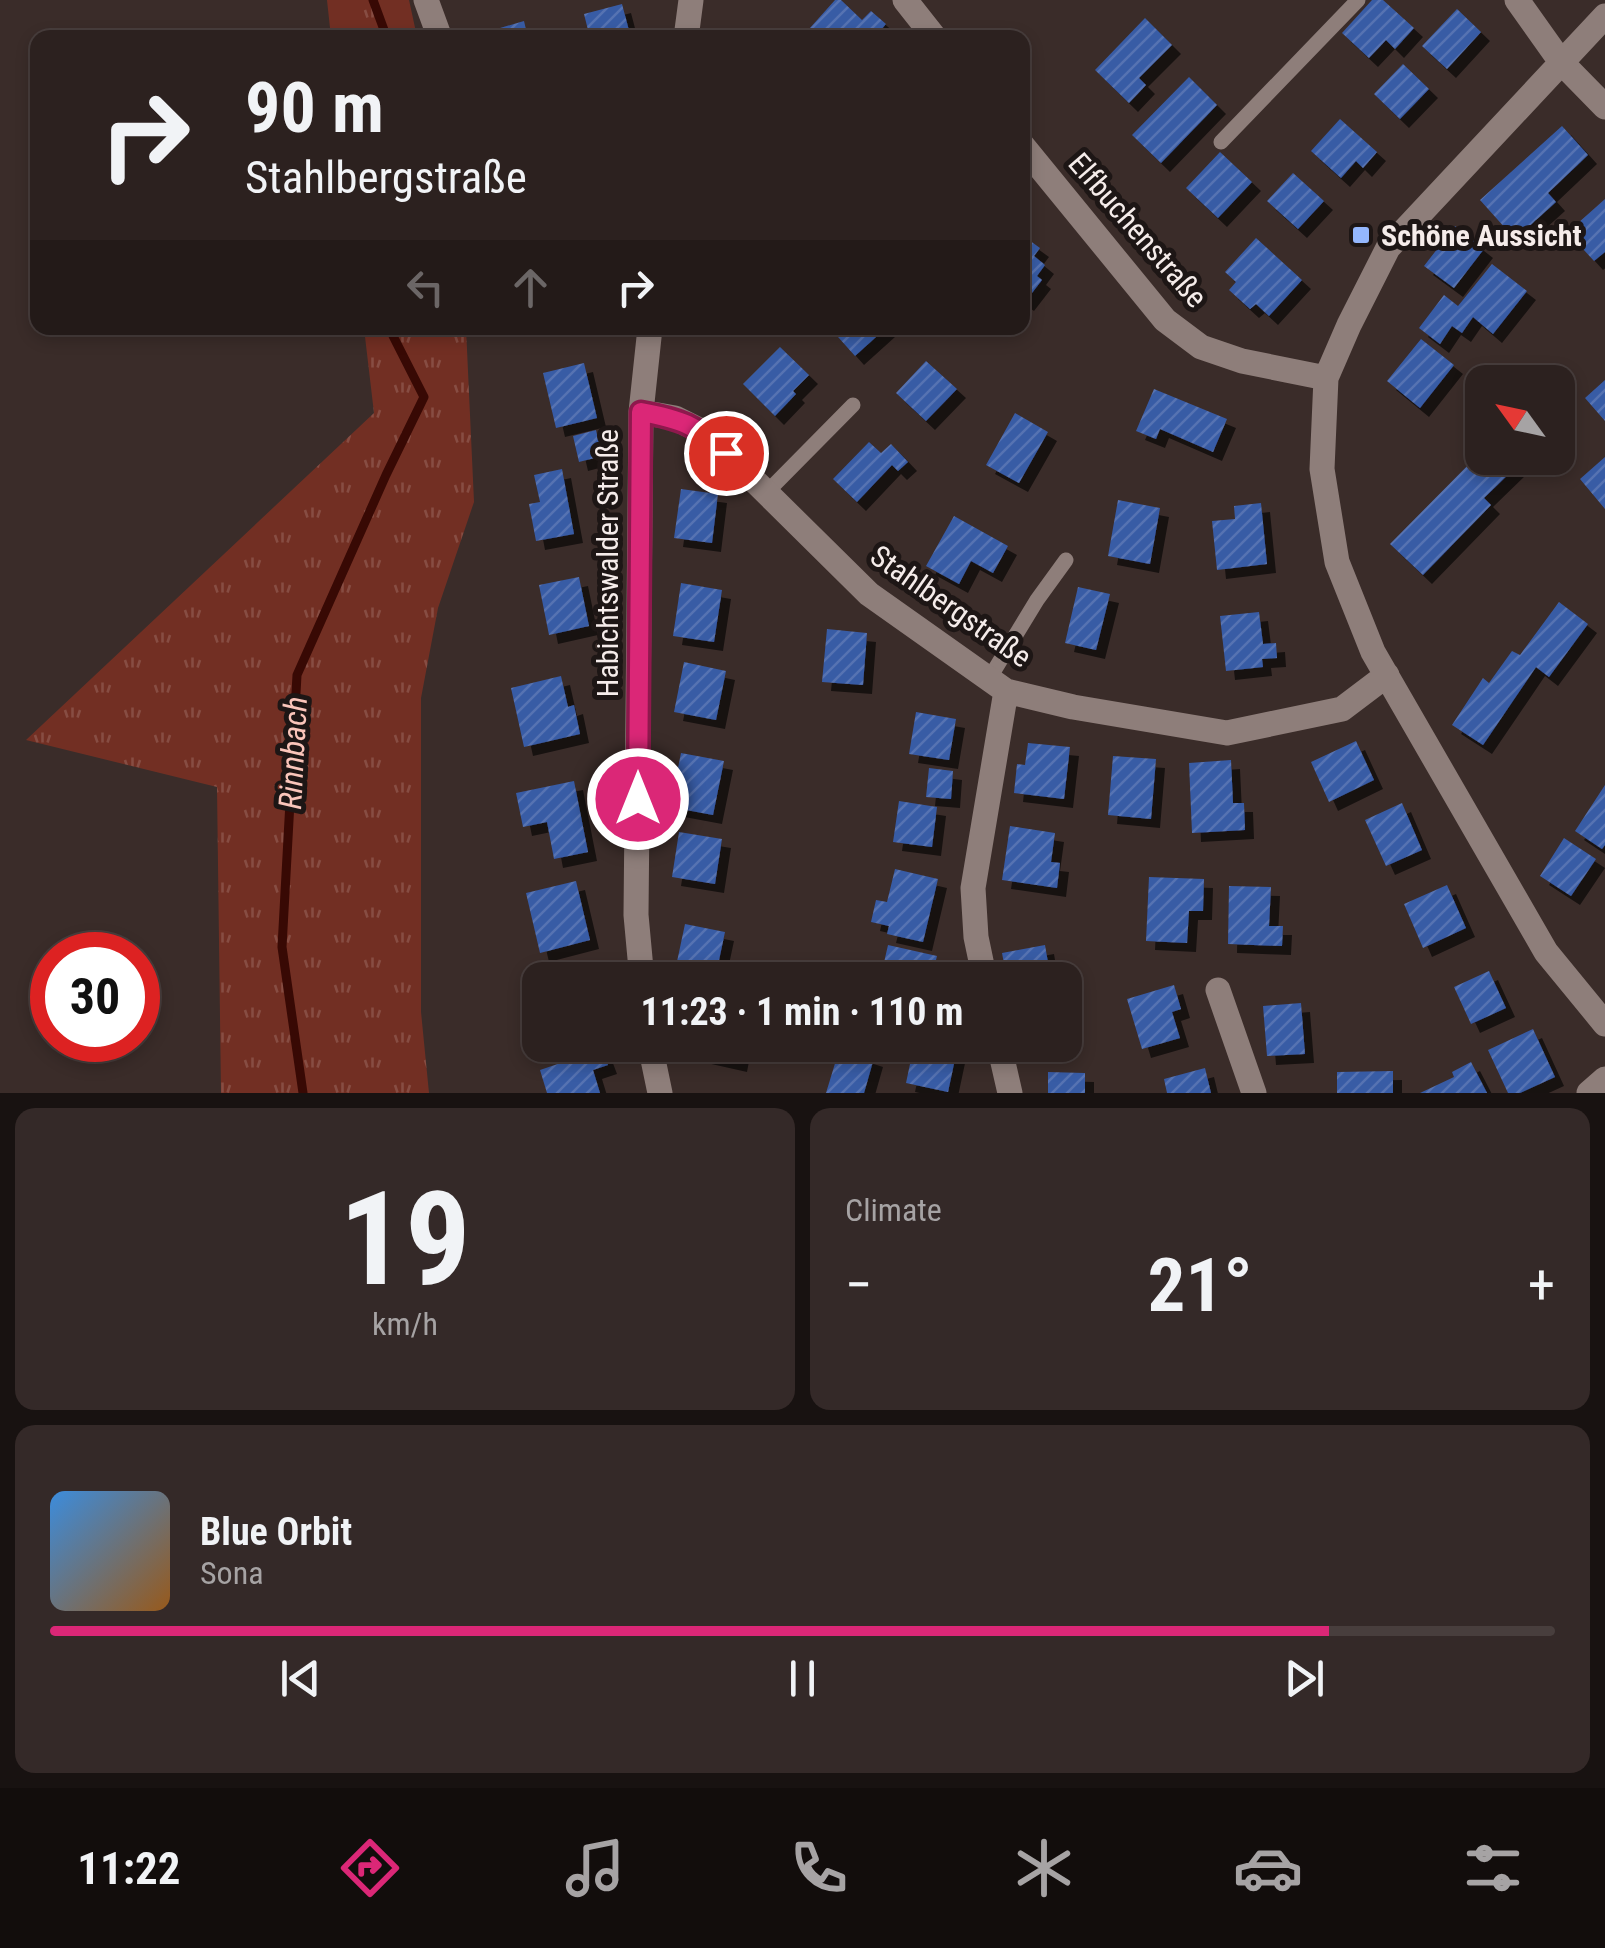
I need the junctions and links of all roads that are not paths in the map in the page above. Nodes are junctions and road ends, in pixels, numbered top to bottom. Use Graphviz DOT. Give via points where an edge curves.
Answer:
graph roads {
  1 [pos="691,0"];
  2 [pos="905,0"];
  3 [pos="1358,0"];
  4 [pos="1517,0"];
  5 [pos="427,2"];
  6 [pos="1605,16"];
  7 [pos="437,30"];
  8 [pos="687,30"];
  9 [pos="929,30"];
  10 [pos="1562,62"];
  11 [pos="1605,107"];
  12 [pos="1221,142"];
  13 [pos="1030,155"];
  14 [pos="649,335"];
  15 [pos="1326,378"];
  16 [pos="853,404"];
  17 [pos="641,412"];
  18 [pos="766,492"];
  19 [pos="1066,560"];
  20 [pos="1387,675"];
  21 [pos="998,685"];
  22 [pos="640,962"];
  23 [pos="982,962"];
  24 [pos="1218,990"];
  25 [pos="1605,1024"];
  26 [pos="654,1062"];
  27 [pos="1004,1062"];
  28 [pos="1605,1079"];
  29 [pos="660,1093"];
  30 [pos="1010,1093"];
  31 [pos="1254,1093"];
  32 [pos="1589,1093"];
  1 -- 8 [label="street"];
  2 -- 9 [label="street"];
  3 -- 12 [label="lane"];
  4 -- 10 [label="street"];
  5 -- 7 [label="street"];
  6 -- 10 [label="street"];
  10 -- 11 [label="street"];
  10 -- 15 [label="street" via="1388,248"];
  13 -- 15 [label="street, Elfbuchenstraße" via="1165,320 1202,347 1242,362"];
  14 -- 17 [label="street, Habichtswalder Straße"];
  15 -- 20 [label="street" via="1322,469 1337,562"];
  16 -- 18 [label="lane"];
  17 -- 18 [label="street, Stahlbergstraße" via="676,418 706,434"];
  17 -- 22 [label="street, Habichtswalder Straße"];
  18 -- 21 [label="street, Stahlbergstraße" via="868,594"];
  19 -- 21 [label="lane" via="1037,600"];
  20 -- 21 [label="street, Stahlbergstraße" via="1342,710 1227,733 1073,708"];
  20 -- 25 [label="street" via="1546,952"];
  21 -- 23 [label="street" via="973,888"];
  24 -- 31 [label="street"];
  26 -- 29 [label="street"];
  27 -- 30 [label="street"];
  28 -- 32 [label="street"];
}
